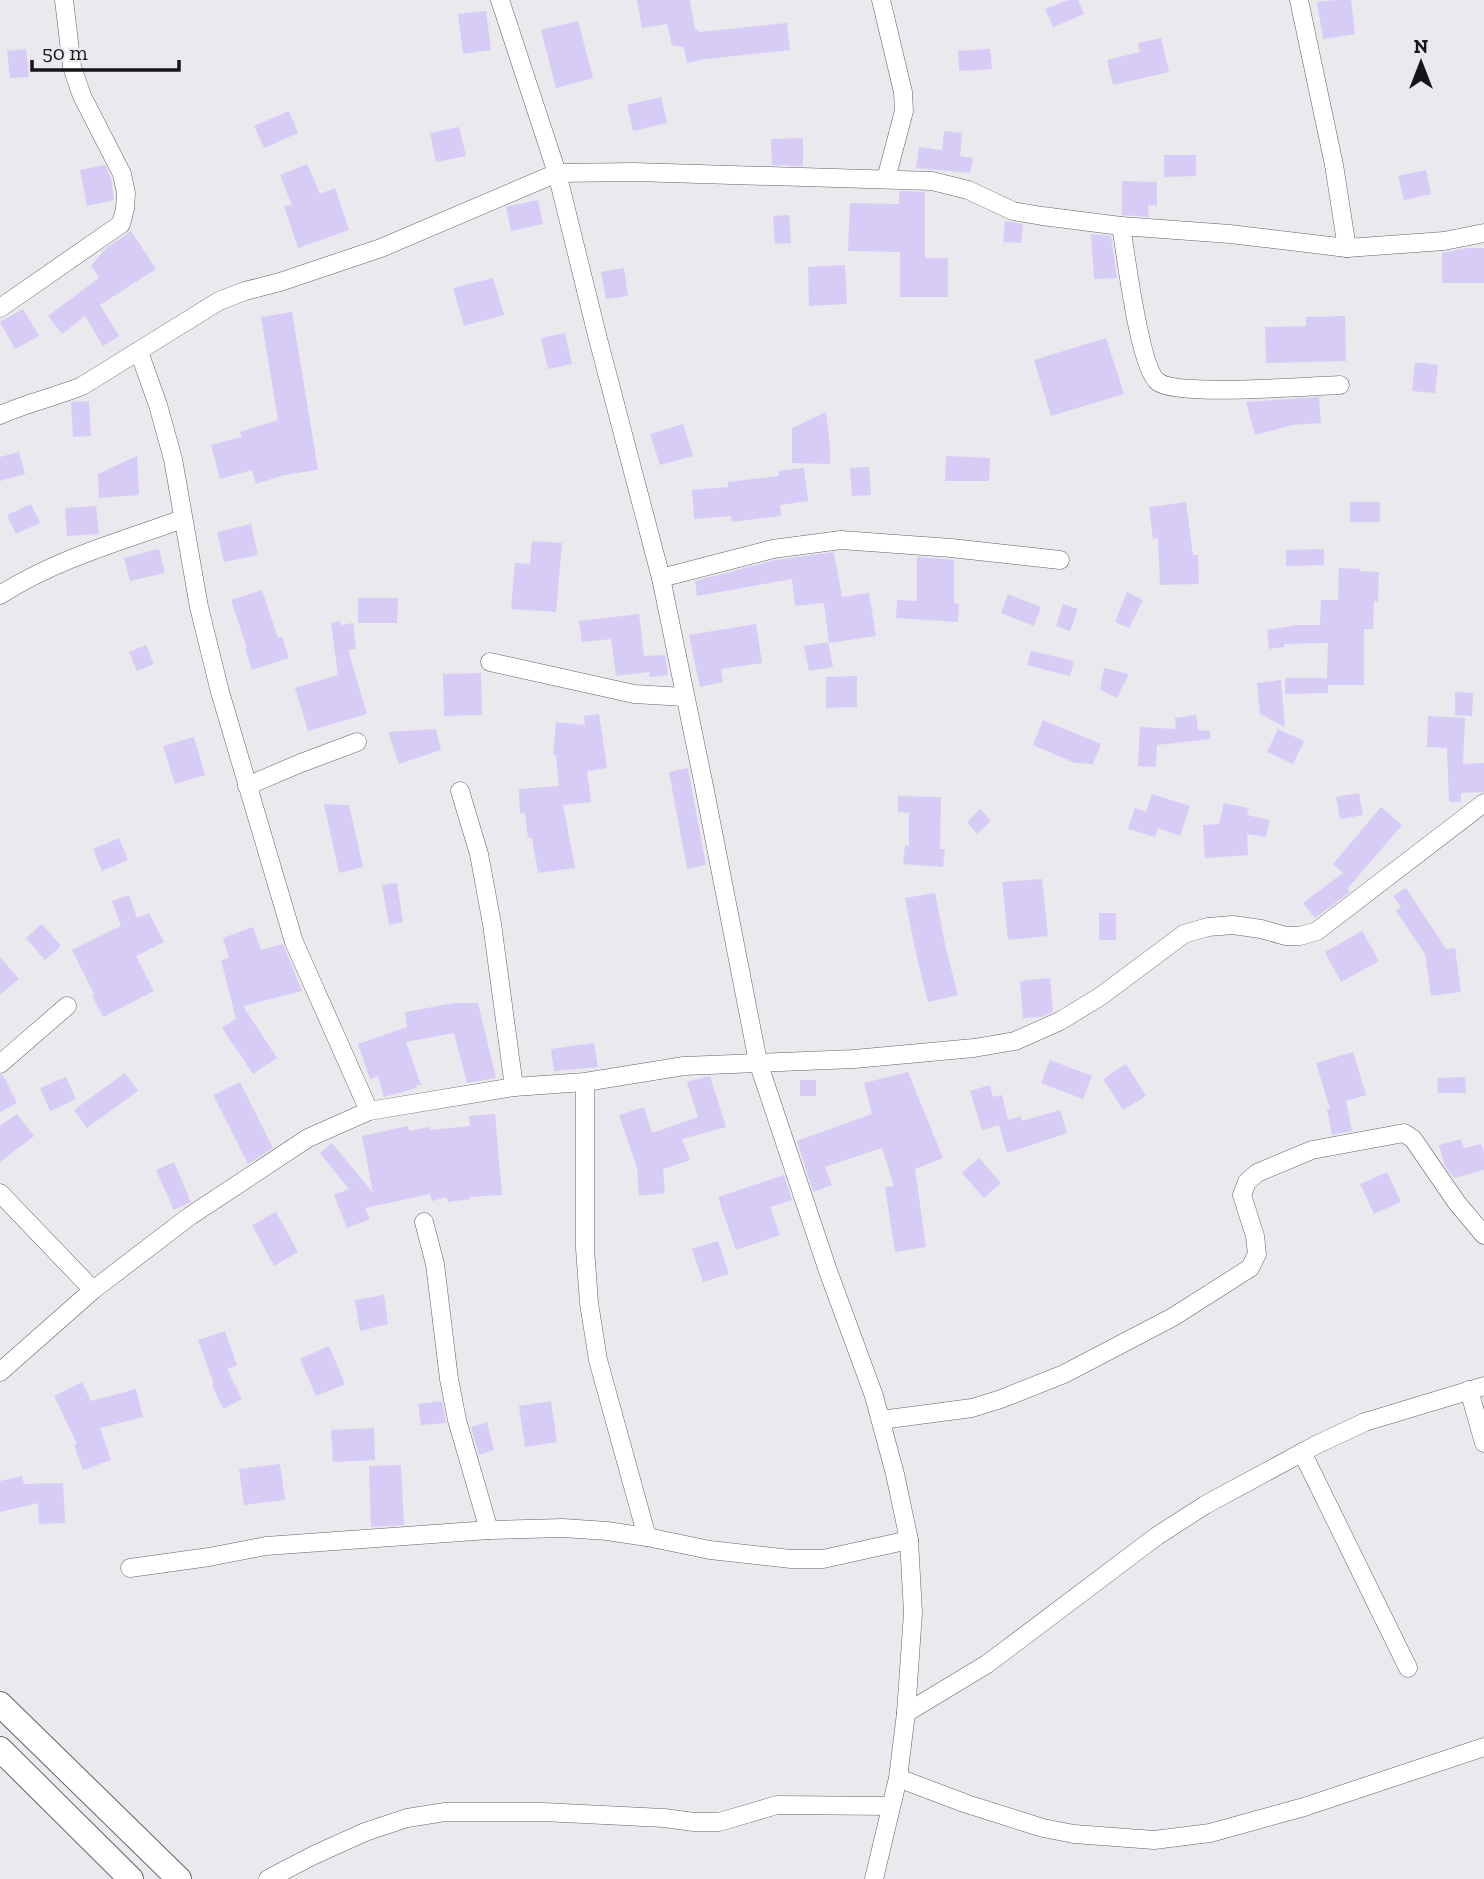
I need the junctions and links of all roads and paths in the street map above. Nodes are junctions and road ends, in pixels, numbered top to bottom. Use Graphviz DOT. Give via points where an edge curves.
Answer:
graph roads {
  1 [pos="64,0"];
  2 [pos="500,0"];
  3 [pos="881,0"];
  4 [pos="1299,0"];
  5 [pos="557,173"];
  6 [pos="886,179"];
  7 [pos="1121,226"];
  8 [pos="1484,233"];
  9 [pos="1347,248"];
  10 [pos="0,308"];
  11 [pos="139,352"];
  12 [pos="1340,385"];
  13 [pos="0,415"];
  14 [pos="183,519"];
  15 [pos="1059,560"];
  16 [pos="661,578"];
  17 [pos="0,595"];
  18 [pos="490,662"];
  19 [pos="685,697"];
  20 [pos="357,741"];
  21 [pos="247,786"];
  22 [pos="460,791"];
  23 [pos="1484,803"];
  24 [pos="66,1006"];
  25 [pos="758,1062"];
  26 [pos="0,1064"];
  27 [pos="585,1082"];
  28 [pos="514,1087"];
  29 [pos="369,1111"];
  30 [pos="0,1193"];
  31 [pos="424,1222"];
  32 [pos="1484,1234"];
  33 [pos="93,1290"];
  34 [pos="0,1372"];
  35 [pos="1477,1388"];
  36 [pos="881,1420"];
  37 [pos="1484,1443"];
  38 [pos="1302,1452"];
  39 [pos="489,1530"];
  40 [pos="647,1537"];
  41 [pos="909,1541"];
  42 [pos="130,1568"];
  43 [pos="1408,1668"];
  44 [pos="0,1704"];
  45 [pos="906,1713"];
  46 [pos="1484,1747"];
  47 [pos="0,1749"];
  48 [pos="898,1778"];
  49 [pos="891,1806"];
  50 [pos="131,1879"];
  51 [pos="179,1879"];
  52 [pos="268,1879"];
  53 [pos="874,1879"];
  1 -- 10 [label="street" via="72,67 121,174 125,209 121,224"];
  2 -- 5 [label="street"];
  3 -- 6 [label="street" via="904,111"];
  4 -- 9 [label="street"];
  5 -- 6 [label="street"];
  5 -- 11 [label="street" via="381,248 219,301"];
  5 -- 16 [label="street"];
  6 -- 7 [label="street" via="932,181 968,190 1013,211"];
  7 -- 9 [label="street"];
  7 -- 12 [label="street" via="1142,349 1158,382 1208,390"];
  8 -- 9 [label="street" via="1444,241"];
  11 -- 13 [label="street" via="82,386"];
  11 -- 14 [label="street" via="173,459"];
  14 -- 17 [label="street" via="57,564"];
  14 -- 21 [label="street" via="199,607"];
  15 -- 16 [label="street" via="841,540 773,549"];
  16 -- 19 [label="street"];
  18 -- 19 [label="street" via="634,694"];
  19 -- 25 [label="street"];
  20 -- 21 [label="street"];
  21 -- 29 [label="street" via="295,942"];
  22 -- 28 [label="street" via="479,854 492,924"];
  23 -- 25 [label="street" via="1317,931 1286,936 1233,925 1184,934 1101,996 1015,1041 905,1055"];
  24 -- 26 [label="street"];
  25 -- 27 [label="street" via="684,1066"];
  25 -- 36 [label="street"];
  27 -- 28 [label="street"];
  27 -- 40 [label="street" via="584,1248 589,1303 597,1360"];
  28 -- 29 [label="street"];
  29 -- 33 [label="street" via="308,1138 190,1216"];
  30 -- 33 [label="street"];
  31 -- 39 [label="street" via="435,1264 457,1420"];
  32 -- 36 [label="street" via="1404,1133 1312,1150 1257,1172 1247,1182 1242,1195 1256,1254 1250,1268 1173,1317 1064,1374 1001,1399 972,1408"];
  33 -- 34 [label="street"];
  35 -- 37 [label="street"];
  35 -- 38 [label="street" via="1364,1423"];
  36 -- 41 [label="street"];
  38 -- 43 [label="street"];
  38 -- 45 [label="street" via="1157,1536 987,1664"];
  39 -- 40 [label="street" via="563,1528"];
  39 -- 42 [label="street" via="266,1546"];
  40 -- 41 [label="street" via="791,1559 823,1559"];
  41 -- 45 [label="street" via="913,1613"];
  44 -- 51 [label="street"];
  45 -- 48 [label="street"];
  46 -- 48 [label="street" via="1251,1822 1210,1833 1154,1839 1043,1828"];
  47 -- 50 [label="street"];
  48 -- 49 [label="street"];
  49 -- 52 [label="street" via="777,1805 719,1822 543,1812 445,1812 365,1832"];
  49 -- 53 [label="street"];
}
